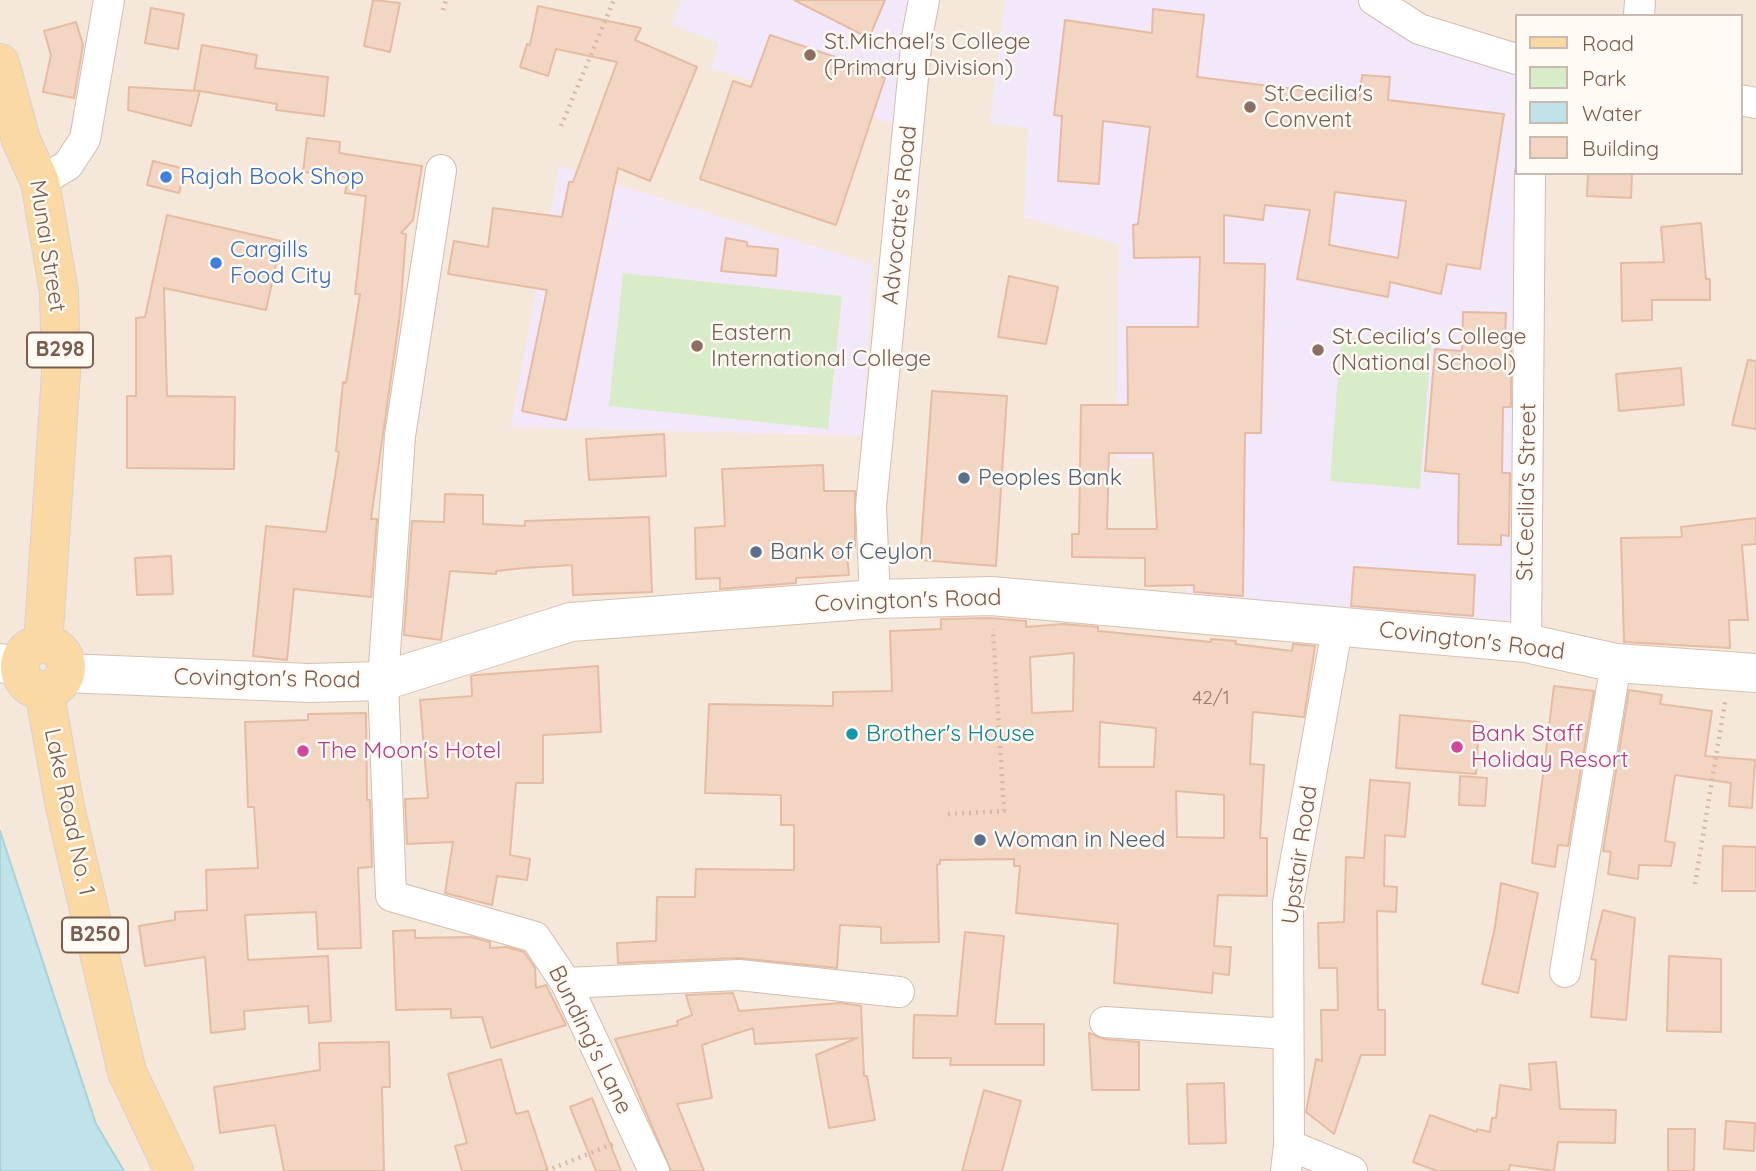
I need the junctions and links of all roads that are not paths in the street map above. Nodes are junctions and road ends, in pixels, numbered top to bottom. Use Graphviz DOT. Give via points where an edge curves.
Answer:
graph roads {
  1 [pos="109,0"];
  2 [pos="924,0"];
  3 [pos="1374,0"];
  4 [pos="1514,58"];
  5 [pos="0,63"];
  6 [pos="441,170"];
  7 [pos="1530,175"];
  8 [pos="40,181"];
  9 [pos="875,599"];
  10 [pos="1338,624"];
  11 [pos="1525,643"];
  12 [pos="1616,663"];
  13 [pos="34,667"];
  14 [pos="1743,672"];
  15 [pos="383,681"];
  16 [pos="1565,972"];
  17 [pos="565,983"];
  18 [pos="899,992"];
  19 [pos="1105,1021"];
  20 [pos="1288,1034"];
  21 [pos="1288,1158"];
  22 [pos="174,1171"];
  23 [pos="654,1171"];
  24 [pos="1352,1171"];
  1 -- 8 [label="street" via="85,139 68,165"];
  2 -- 9 [label="street, Advocate's Road" via="871,506"];
  3 -- 4 [label="street" via="1419,29"];
  5 -- 8 [label="main road, Munai Street / B298" via="20,140"];
  6 -- 15 [label="street" via="400,436"];
  7 -- 11 [label="street, St.Cecilia's Street"];
  8 -- 13 [label="main road, Munai Street / B298" via="59,292 61,363"];
  9 -- 10 [label="main road, Covington's Road" via="991,596"];
  9 -- 15 [label="main road, Covington's Road" via="571,622"];
  10 -- 11 [label="main road, Covington's Road"];
  10 -- 20 [label="street, Upstair Road" via="1288,903"];
  11 -- 12 [label="main road, Covington's Road"];
  12 -- 14 [label="main road, Covington's Road"];
  12 -- 16 [label="street"];
  13 -- 15 [label="main road, Covington's Road" via="309,683"];
  13 -- 22 [label="main road, Lake Road No. 1 / B250" via="127,1072"];
  15 -- 17 [label="street, Bunding's Lane" via="391,896 535,937"];
  17 -- 18 [label="street" via="739,975"];
  17 -- 23 [label="street, Bunding's Lane"];
  19 -- 20 [label="street"];
  20 -- 21 [label="street, Upstair Road"];
  21 -- 24 [label="street"];
}
